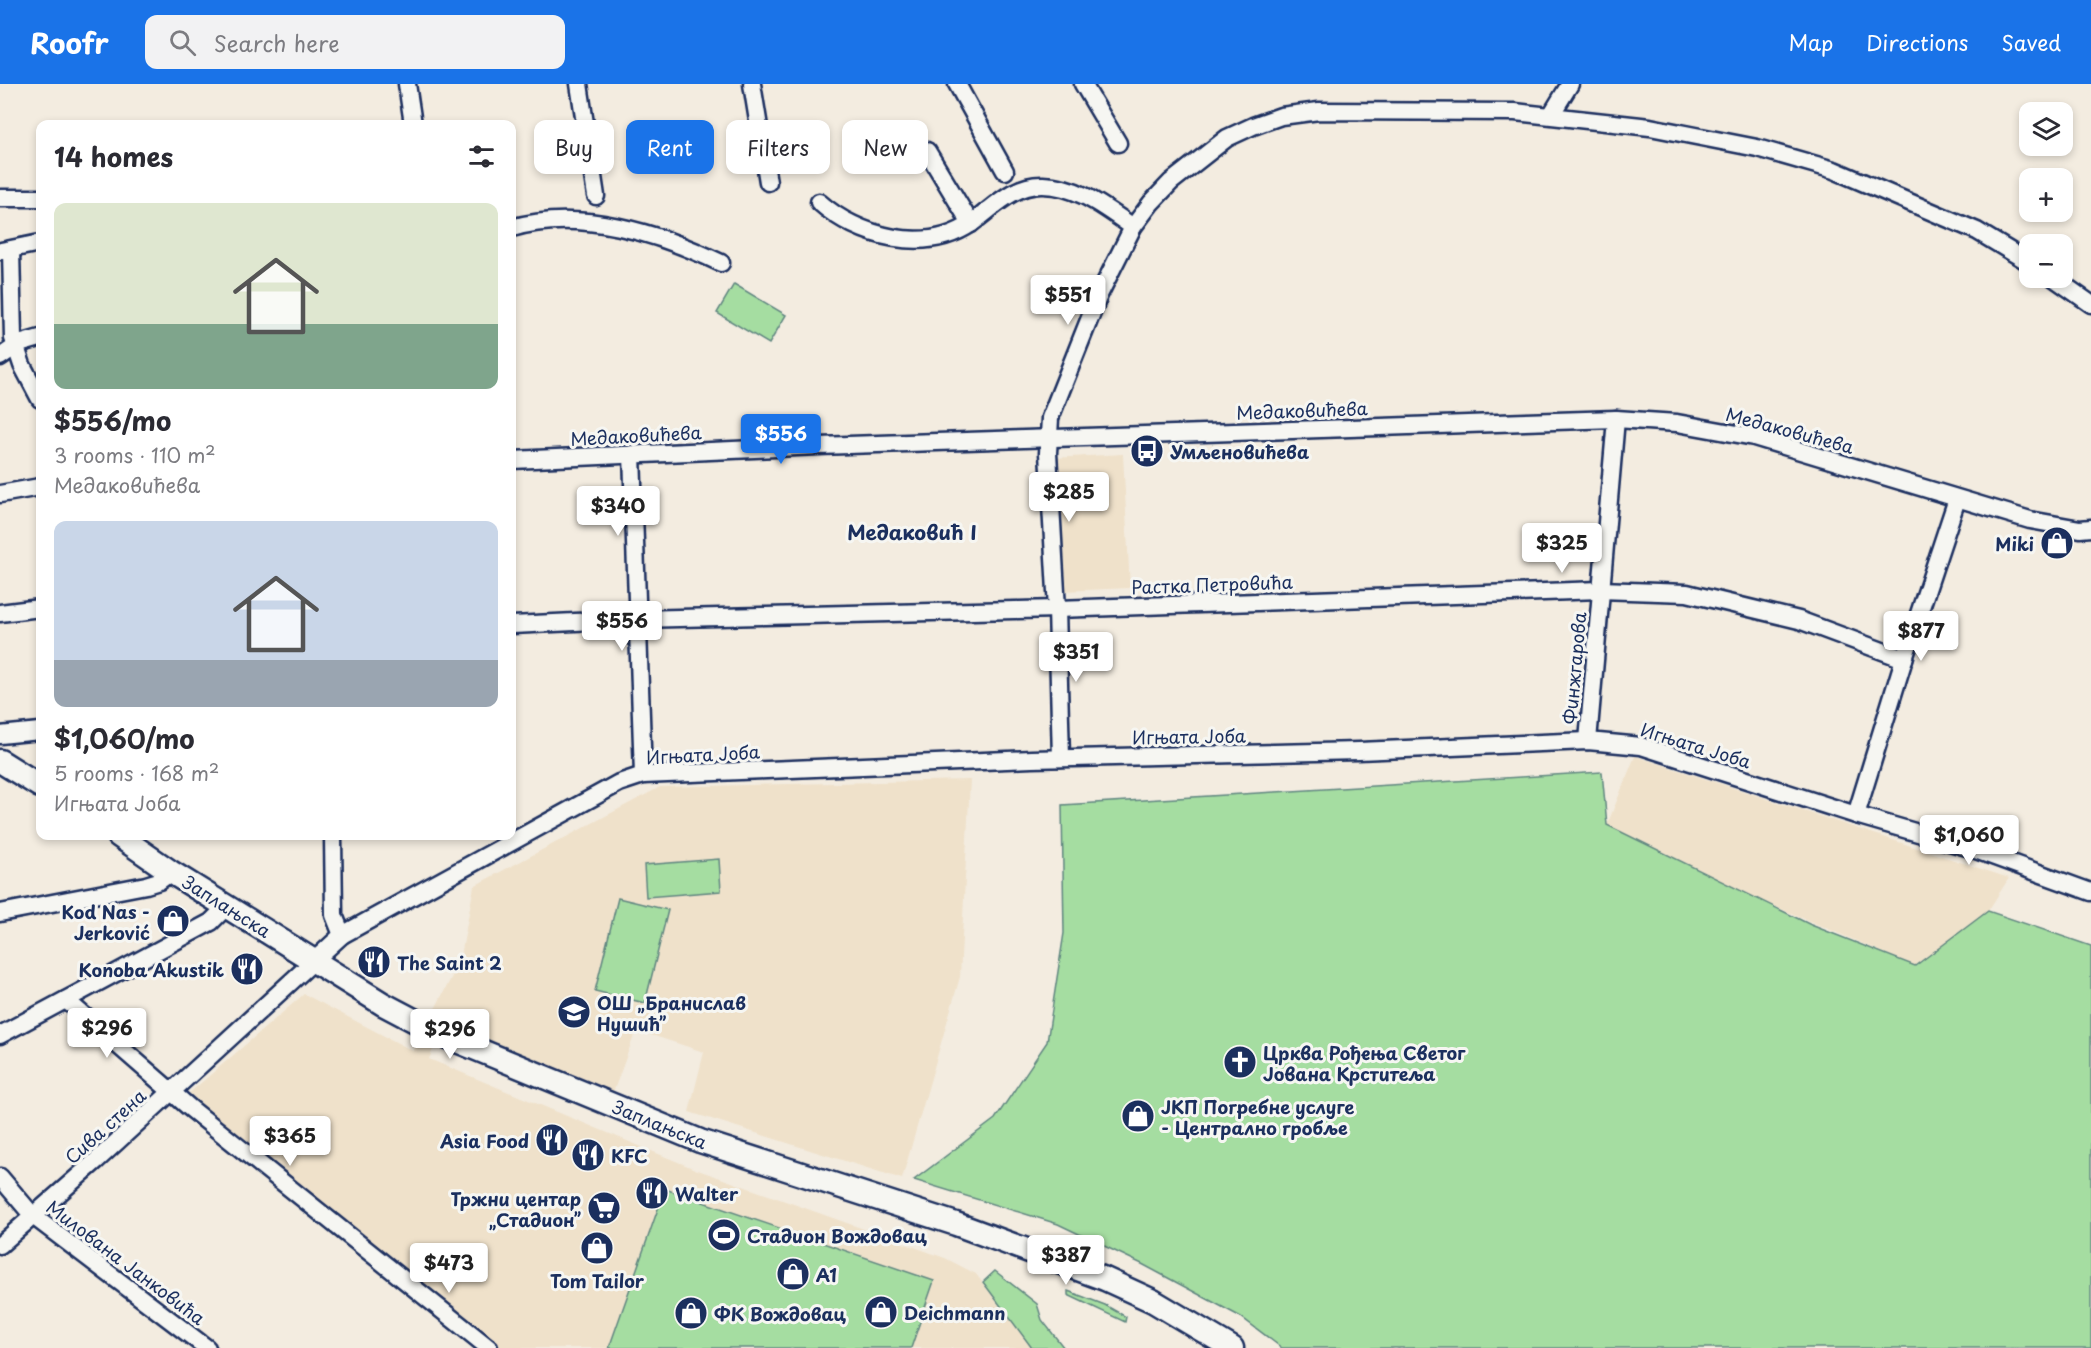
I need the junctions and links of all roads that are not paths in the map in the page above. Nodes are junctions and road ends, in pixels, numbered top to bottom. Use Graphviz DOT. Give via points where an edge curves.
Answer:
graph roads {
  1 [pos="407,84"];
  2 [pos="579,84"];
  3 [pos="752,84"];
  4 [pos="957,84"];
  5 [pos="1083,84"];
  6 [pos="1570,84"];
  7 [pos="1551,115"];
  8 [pos="412,120"];
  9 [pos="1118,143"];
  10 [pos="928,153"];
  11 [pos="1005,171"];
  12 [pos="768,182"];
  13 [pos="596,196"];
  14 [pos="0,198"];
  15 [pos="36,198"];
  16 [pos="819,202"];
  17 [pos="970,224"];
  18 [pos="516,227"];
  19 [pos="1132,227"];
  20 [pos="36,244"];
  21 [pos="5,250"];
  22 [pos="2019,257"];
  23 [pos="721,263"];
  24 [pos="2068,288"];
  25 [pos="2091,304"];
  26 [pos="36,339"];
  27 [pos="15,346"];
  28 [pos="0,357"];
  29 [pos="36,391"];
  30 [pos="1616,419"];
  31 [pos="1048,438"];
  32 [pos="632,454"];
  33 [pos="516,460"];
  34 [pos="36,488"];
  35 [pos="0,494"];
  36 [pos="1957,499"];
  37 [pos="2086,528"];
  38 [pos="1600,590"];
  39 [pos="36,608"];
  40 [pos="1057,609"];
  41 [pos="0,613"];
  42 [pos="638,619"];
  43 [pos="516,625"];
  44 [pos="1904,659"];
  45 [pos="36,730"];
  46 [pos="0,735"];
  47 [pos="1588,741"];
  48 [pos="1060,758"];
  49 [pos="1,764"];
  50 [pos="643,775"];
  51 [pos="36,784"];
  52 [pos="1856,815"];
  53 [pos="516,839"];
  54 [pos="125,840"];
  55 [pos="333,840"];
  56 [pos="515,840"];
  57 [pos="171,872"];
  58 [pos="2091,892"];
  59 [pos="227,906"];
  60 [pos="0,912"];
  61 [pos="342,935"];
  62 [pos="315,960"];
  63 [pos="66,1000"];
  64 [pos="0,1035"];
  65 [pos="171,1092"];
  66 [pos="0,1177"];
  67 [pos="33,1216"];
  68 [pos="0,1245"];
  69 [pos="207,1348"];
  70 [pos="489,1348"];
  71 [pos="1232,1348"];
  1 -- 8 [label="street"];
  2 -- 13 [label="street"];
  3 -- 12 [label="street"];
  4 -- 11 [label="street"];
  5 -- 9 [label="street"];
  6 -- 7 [label="street"];
  7 -- 19 [label="street" via="1319,111 1281,116 1227,138 1204,154 1171,182"];
  7 -- 22 [label="street" via="1650,127 1757,148 1833,170 1977,231"];
  10 -- 17 [label="street"];
  14 -- 15 [label="street"];
  16 -- 17 [label="street" via="856,228 893,238 934,237"];
  17 -- 19 [label="street" via="1003,198 1029,186 1042,185 1079,192"];
  18 -- 23 [label="street" via="566,221 604,224 697,251"];
  19 -- 31 [label="street" via="1092,312 1050,418"];
  20 -- 21 [label="street"];
  21 -- 27 [label="street"];
  24 -- 25 [label="street"];
  26 -- 27 [label="street"];
  27 -- 28 [label="street"];
  27 -- 29 [label="street"];
  30 -- 31 [label="street, Медаковићева"];
  30 -- 36 [label="street, Медаковићева" via="1677,423 1754,437"];
  30 -- 38 [label="street, Финжгарова"];
  31 -- 32 [label="street, Медаковићева"];
  31 -- 40 [label="street"];
  32 -- 33 [label="street, Медаковићева"];
  32 -- 42 [label="street"];
  34 -- 35 [label="street"];
  36 -- 37 [label="street, Медаковићева" via="2030,520"];
  36 -- 44 [label="street"];
  38 -- 40 [label="street, Растка Петровића"];
  38 -- 44 [label="street, Растка Петровића" via="1687,593 1799,620"];
  38 -- 47 [label="street, Финжгарова"];
  39 -- 41 [label="street"];
  40 -- 42 [label="street, Растка Петровића"];
  40 -- 48 [label="street"];
  42 -- 43 [label="street, Растка Петровића"];
  42 -- 50 [label="street"];
  44 -- 52 [label="street"];
  45 -- 46 [label="street"];
  47 -- 48 [label="street, Игњата Јоба"];
  47 -- 52 [label="street, Игњата Јоба" via="1641,746"];
  48 -- 50 [label="street, Игњата Јоба"];
  49 -- 51 [label="main road"];
  50 -- 53 [label="street, Игњата Јоба" via="609,788"];
  52 -- 58 [label="street, Игњата Јоба" via="1981,852"];
  54 -- 57 [label="main road, Заплањска"];
  55 -- 61 [label="street" via="333,915"];
  56 -- 61 [label="street, Игњата Јоба"];
  57 -- 59 [label="main road, Заплањска"];
  57 -- 60 [label="street" via="146,885"];
  59 -- 62 [label="main road, Заплањска"];
  59 -- 63 [label="street" via="211,922"];
  61 -- 62 [label="street, Игњата Јоба"];
  62 -- 65 [label="street, Сива стена"];
  62 -- 71 [label="main road, Заплањска" via="383,1004 450,1038 700,1141 956,1224 1105,1279"];
  63 -- 64 [label="street"];
  63 -- 65 [label="street"];
  65 -- 67 [label="street, Сива стена"];
  65 -- 70 [label="street"];
  66 -- 67 [label="street, Милована Јанковића"];
  67 -- 68 [label="street, Сива стена"];
  67 -- 69 [label="street, Милована Јанковића"];
}
